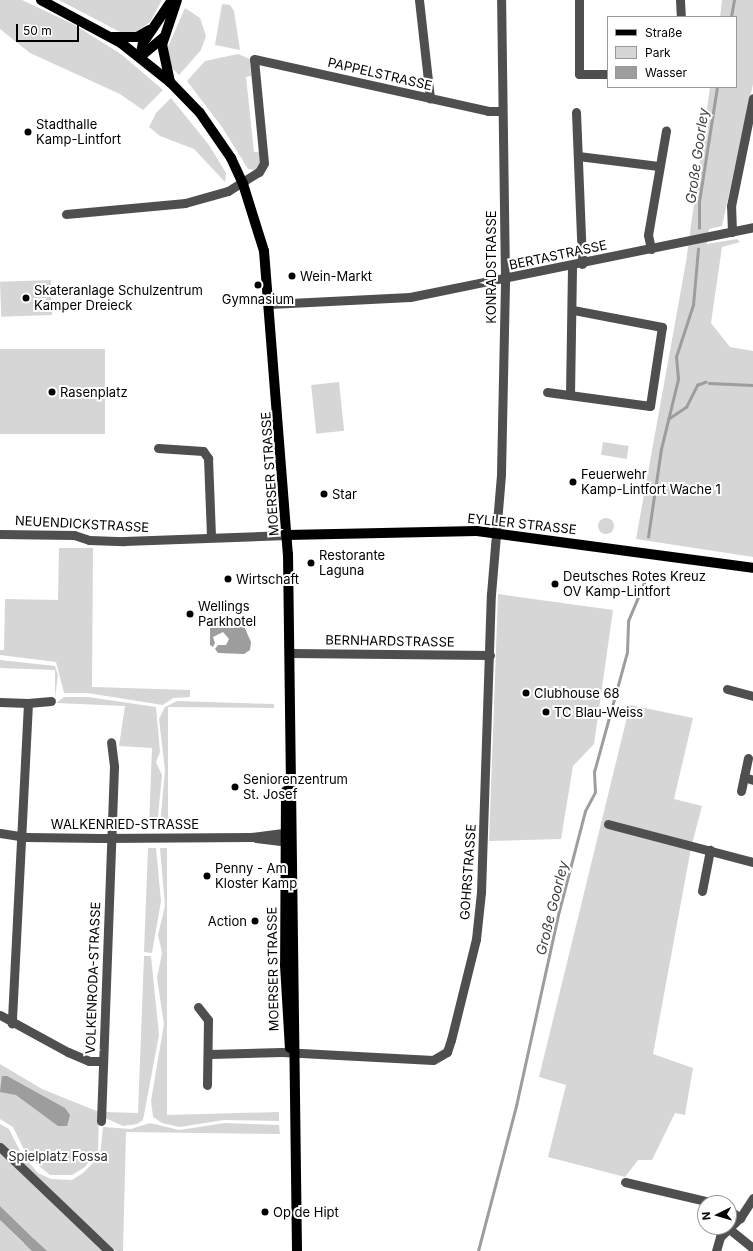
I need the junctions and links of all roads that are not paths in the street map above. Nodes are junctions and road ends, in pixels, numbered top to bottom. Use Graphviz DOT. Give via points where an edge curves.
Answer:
graph roads {
  1 [pos="41,0"];
  2 [pos="172,0"];
  3 [pos="177,0"];
  4 [pos="419,0"];
  5 [pos="501,0"];
  6 [pos="579,0"];
  7 [pos="680,0"];
  8 [pos="681,16"];
  9 [pos="154,26"];
  10 [pos="112,37"];
  11 [pos="163,38"];
  12 [pos="140,57"];
  13 [pos="607,74"];
  14 [pos="170,82"];
  15 [pos="430,98"];
  16 [pos="753,98"];
  17 [pos="501,111"];
  18 [pos="576,112"];
  19 [pos="666,131"];
  20 [pos="578,156"];
  21 [pos="658,166"];
  22 [pos="243,184"];
  23 [pos="66,214"];
  24 [pos="753,227"];
  25 [pos="732,232"];
  26 [pos="651,249"];
  27 [pos="582,264"];
  28 [pos="572,266"];
  29 [pos="505,279"];
  30 [pos="270,304"];
  31 [pos="573,310"];
  32 [pos="547,392"];
  33 [pos="570,395"];
  34 [pos="158,448"];
  35 [pos="497,533"];
  36 [pos="0,534"];
  37 [pos="287,535"];
  38 [pos="211,537"];
  39 [pos="753,568"];
  40 [pos="290,653"];
  41 [pos="490,655"];
  42 [pos="727,689"];
  43 [pos="753,696"];
  44 [pos="51,701"];
  45 [pos="0,702"];
  46 [pos="28,703"];
  47 [pos="111,742"];
  48 [pos="748,758"];
  49 [pos="748,778"];
  50 [pos="741,792"];
  51 [pos="608,824"];
  52 [pos="0,832"];
  53 [pos="22,834"];
  54 [pos="112,836"];
  55 [pos="287,837"];
  56 [pos="710,850"];
  57 [pos="753,862"];
  58 [pos="702,891"];
  59 [pos="198,1007"];
  60 [pos="0,1015"];
  61 [pos="12,1024"];
  62 [pos="292,1053"];
  63 [pos="210,1054"];
  64 [pos="103,1061"];
  65 [pos="207,1085"];
  66 [pos="102,1122"];
  67 [pos="0,1147"];
  68 [pos="625,1182"];
  69 [pos="753,1198"];
  70 [pos="697,1199"];
  71 [pos="737,1216"];
  72 [pos="740,1218"];
  73 [pos="737,1220"];
  74 [pos="724,1235"];
  75 [pos="737,1235"];
  76 [pos="753,1248"];
  77 [pos="108,1251"];
  78 [pos="297,1251"];
  79 [pos="716,1251"];
  1 -- 10 [label="main road, MOERSER STRASSE"];
  2 -- 9 [label="main road"];
  3 -- 11 [label="main road, MOERSER STRASSE"];
  4 -- 15 [label="street"];
  5 -- 17 [label="street, KONRADSTRASSE"];
  6 -- 13 [label="street" via="579,74"];
  7 -- 8 [label="street"];
  9 -- 10 [label="main road" via="137,37"];
  9 -- 12 [label="main road"];
  10 -- 12 [label="main road, MOERSER STRASSE"];
  11 -- 12 [label="main road"];
  11 -- 14 [label="main road, MOERSER STRASSE" via="162,55"];
  12 -- 14 [label="main road, MOERSER STRASSE"];
  14 -- 22 [label="main road, MOERSER STRASSE" via="218,137"];
  15 -- 17 [label="street, PAPPELSTRASSE"];
  15 -- 22 [label="street, PAPPELSTRASSE" via="254,59 264,163"];
  16 -- 25 [label="street" via="731,206"];
  17 -- 29 [label="street, KONRADSTRASSE"];
  18 -- 20 [label="street"];
  19 -- 21 [label="street"];
  20 -- 21 [label="street"];
  20 -- 27 [label="street"];
  21 -- 26 [label="street" via="648,235"];
  22 -- 23 [label="street" via="166,206"];
  22 -- 30 [label="main road, MOERSER STRASSE" via="264,251"];
  24 -- 25 [label="street, BERTASTRASSE"];
  25 -- 26 [label="street, BERTASTRASSE"];
  26 -- 27 [label="street, BERTASTRASSE"];
  27 -- 28 [label="street, BERTASTRASSE"];
  28 -- 29 [label="street, BERTASTRASSE"];
  28 -- 31 [label="street"];
  29 -- 30 [label="street, BERTASTRASSE" via="410,297"];
  29 -- 35 [label="street, KONRADSTRASSE"];
  30 -- 37 [label="main road, MOERSER STRASSE"];
  31 -- 33 [label="street"];
  31 -- 33 [label="street" via="662,327 650,406"];
  32 -- 33 [label="street"];
  34 -- 38 [label="street" via="203,451 208,458"];
  35 -- 37 [label="main road, EYLLER STRASSE" via="447,529"];
  35 -- 39 [label="main road, EYLLER STRASSE"];
  35 -- 41 [label="street, GOHRSTRASSE"];
  36 -- 38 [label="street, NEUENDICKSTRASSE" via="74,535 89,540"];
  37 -- 38 [label="street, NEUENDICKSTRASSE"];
  37 -- 40 [label="main road, MOERSER STRASSE"];
  40 -- 41 [label="street, BERNHARDSTRASSE"];
  40 -- 55 [label="main road, MOERSER STRASSE"];
  41 -- 62 [label="street, GOHRSTRASSE" via="477,931 447,1052 433,1060"];
  42 -- 43 [label="street"];
  44 -- 46 [label="street"];
  45 -- 46 [label="street"];
  46 -- 53 [label="street"];
  47 -- 54 [label="street, VOLKENRODA-STRASSE"];
  48 -- 49 [label="street"];
  49 -- 50 [label="street"];
  51 -- 56 [label="street"];
  52 -- 53 [label="street, WALKENRIED-STRASSE"];
  53 -- 54 [label="street, WALKENRIED-STRASSE" via="68,838"];
  53 -- 61 [label="street"];
  54 -- 55 [label="street, WALKENRIED-STRASSE"];
  54 -- 64 [label="street, VOLKENRODA-STRASSE"];
  55 -- 62 [label="main road, MOERSER STRASSE" via="287,1034"];
  56 -- 57 [label="street"];
  56 -- 58 [label="street"];
  59 -- 63 [label="street" via="208,1020"];
  60 -- 61 [label="street"];
  61 -- 64 [label="street" via="82,1058"];
  62 -- 63 [label="street, GOHRSTRASSE"];
  62 -- 78 [label="main road, MOERSER STRASSE"];
  63 -- 65 [label="street"];
  64 -- 66 [label="street, VOLKENRODA-STRASSE"];
  67 -- 77 [label="street"];
  68 -- 70 [label="street"];
  69 -- 72 [label="street"];
  71 -- 72 [label="street"];
  72 -- 73 [label="street"];
  74 -- 79 [label="street"];
  75 -- 76 [label="street"];
}
